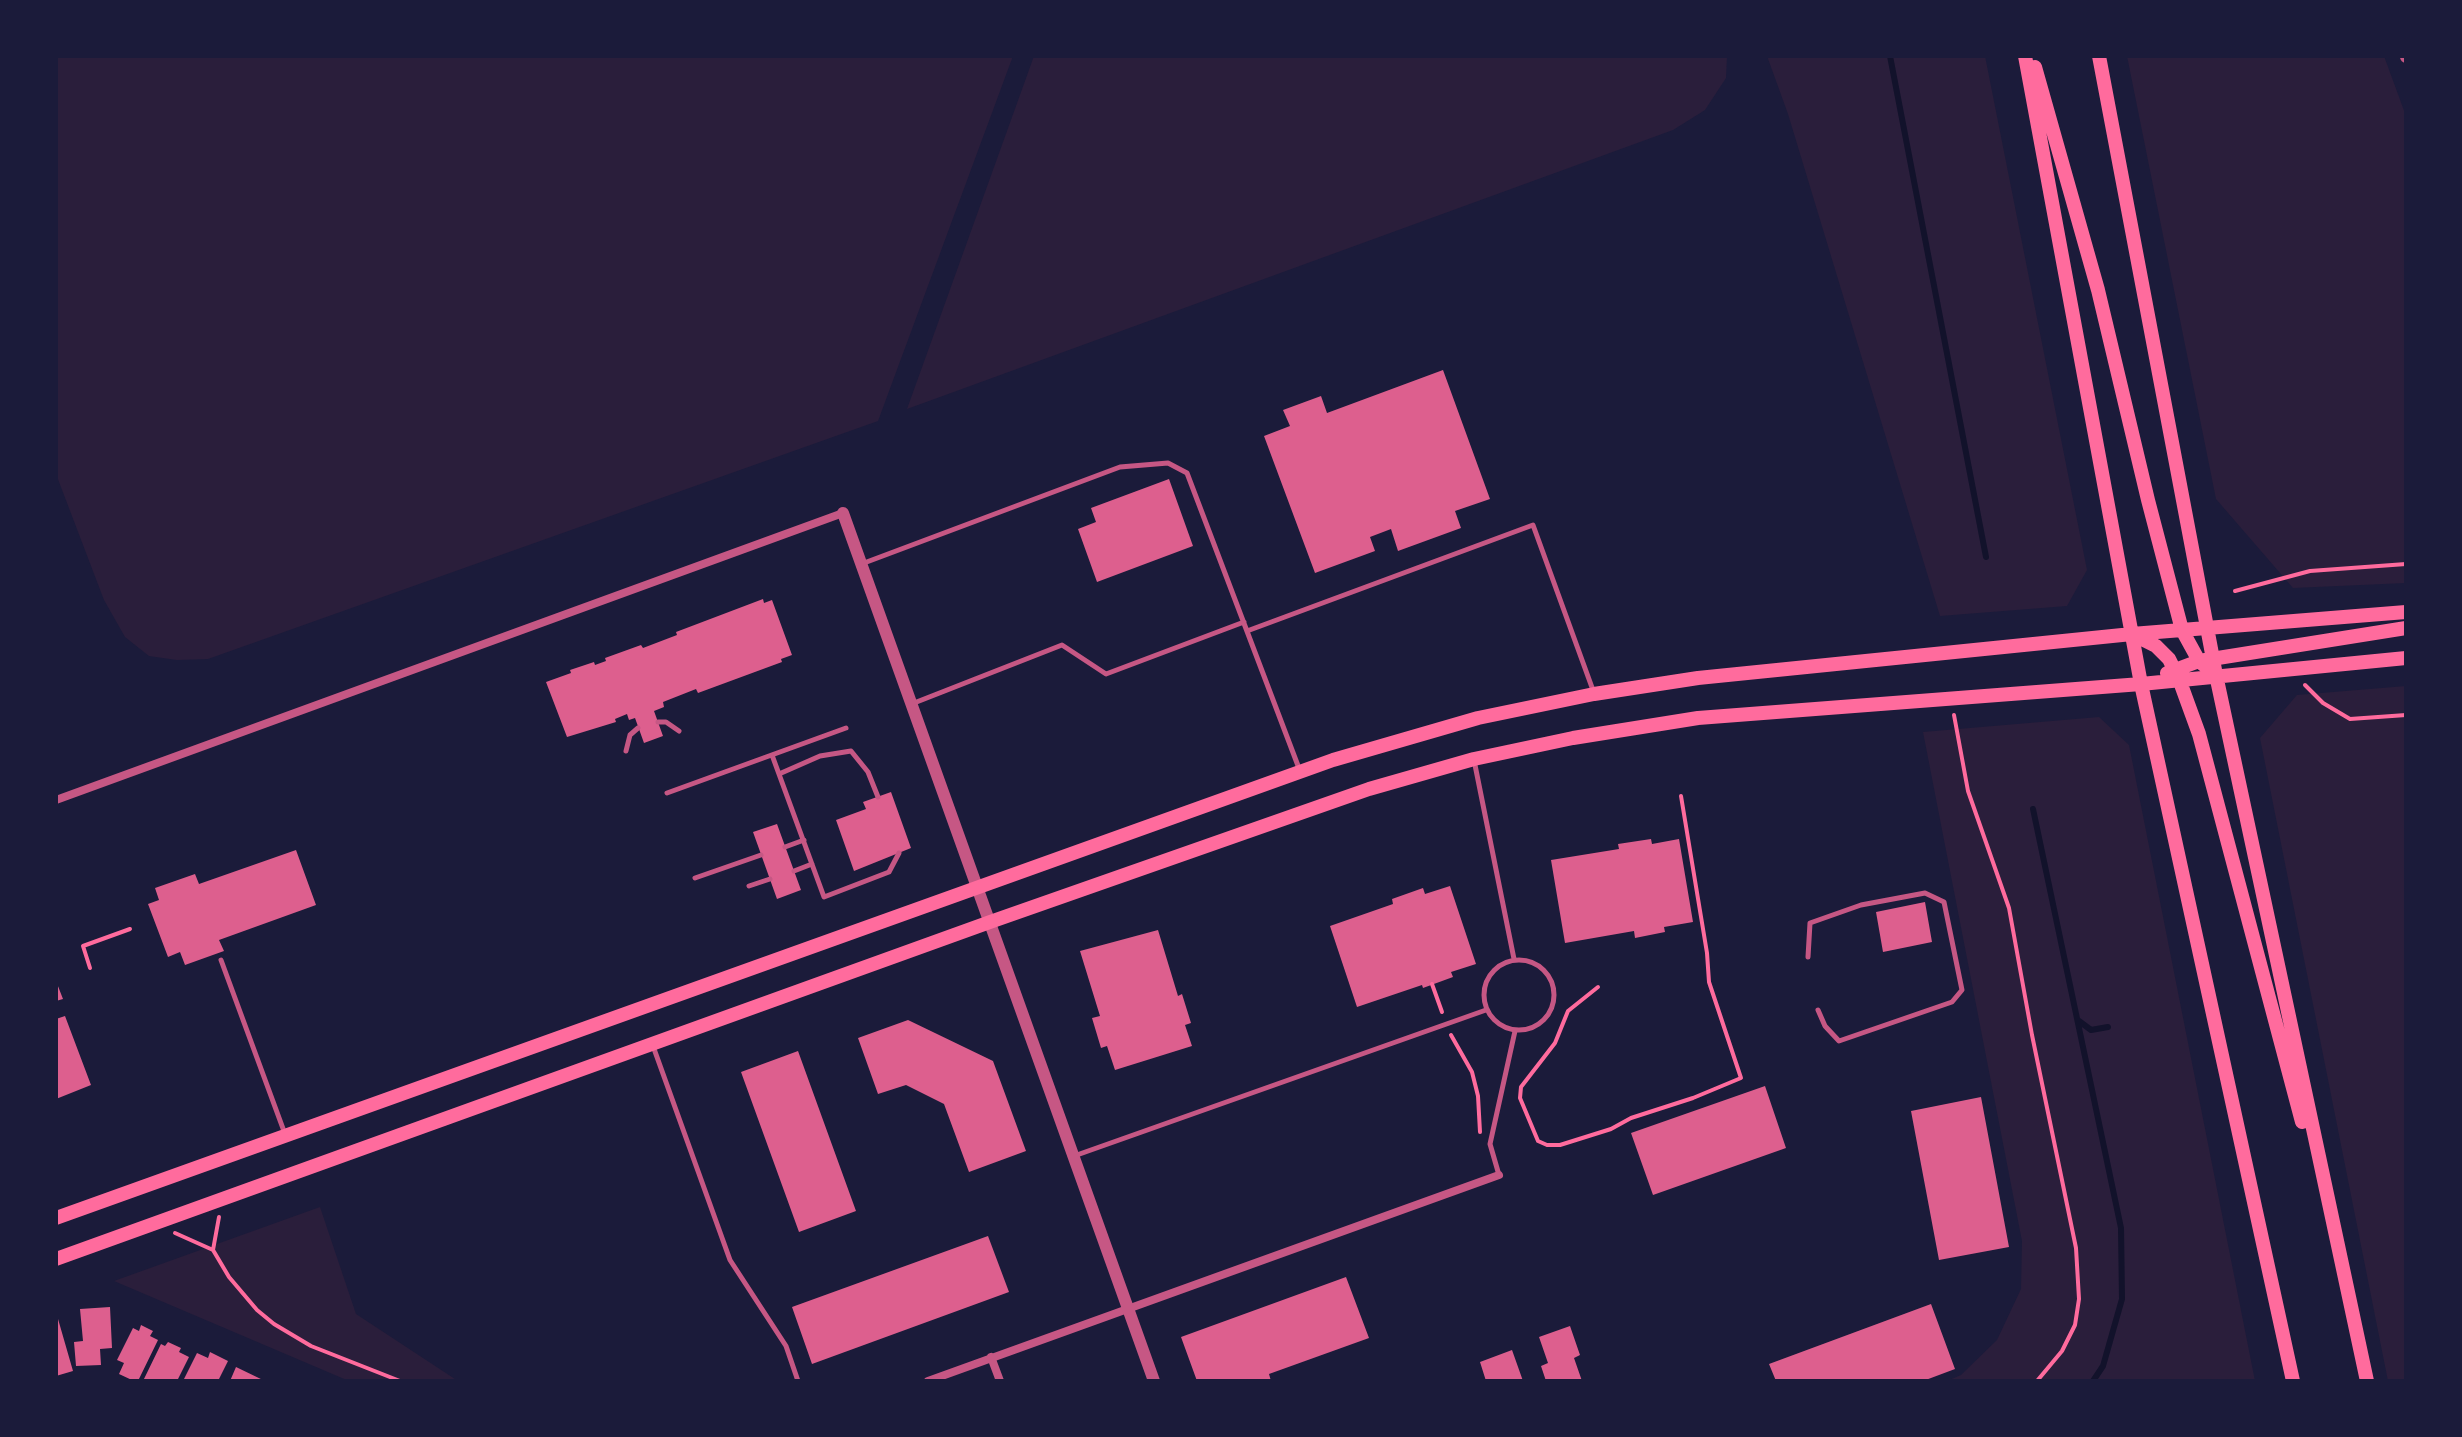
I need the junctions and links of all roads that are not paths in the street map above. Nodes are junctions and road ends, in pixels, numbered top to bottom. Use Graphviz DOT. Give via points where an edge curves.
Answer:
graph roads {
  1 [pos="2025,56"];
  2 [pos="2032,56"];
  3 [pos="2099,56"];
  4 [pos="843,513"];
  5 [pos="861,564"];
  6 [pos="2406,612"];
  7 [pos="1244,622"];
  8 [pos="2207,627"];
  9 [pos="2406,628"];
  10 [pos="2182,630"];
  11 [pos="1247,631"];
  12 [pos="2132,634"];
  13 [pos="2406,649"];
  14 [pos="2406,658"];
  15 [pos="2206,660"];
  16 [pos="2369,661"];
  17 [pos="2177,675"];
  18 [pos="2216,675"];
  19 [pos="2141,684"];
  20 [pos="1594,694"];
  21 [pos="911,704"];
  22 [pos="658,722"];
  23 [pos="638,728"];
  24 [pos="846,728"];
  25 [pos="679,731"];
  26 [pos="626,751"];
  27 [pos="772,755"];
  28 [pos="1474,759"];
  29 [pos="1300,772"];
  30 [pos="779,774"];
  31 [pos="667,793"];
  32 [pos="878,797"];
  33 [pos="56,800"];
  34 [pos="804,840"];
  35 [pos="785,847"];
  36 [pos="899,853"];
  37 [pos="761,855"];
  38 [pos="812,864"];
  39 [pos="794,871"];
  40 [pos="695,878"];
  41 [pos="770,879"];
  42 [pos="749,886"];
  43 [pos="977,886"];
  44 [pos="990,922"];
  45 [pos="1808,957"];
  46 [pos="1514,959"];
  47 [pos="221,960"];
  48 [pos="1486,1010"];
  49 [pos="1818,1010"];
  50 [pos="1515,1031"];
  51 [pos="652,1044"];
  52 [pos="285,1135"];
  53 [pos="1073,1157"];
  54 [pos="1499,1175"];
  55 [pos="56,1218"];
  56 [pos="56,1259"];
  57 [pos="2344,1275"];
  58 [pos="1127,1307"];
  59 [pos="991,1357"];
  60 [pos="798,1381"];
  61 [pos="928,1381"];
  62 [pos="1000,1381"];
  63 [pos="1154,1381"];
  64 [pos="2293,1381"];
  65 [pos="2367,1381"];
  1 -- 12 [label="main road"];
  2 -- 10 [label="main road" via="2098,290"];
  3 -- 8 [label="main road"];
  4 -- 5 [label="street"];
  4 -- 33 [label="street"];
  5 -- 7 [label="lane" via="1120,467 1168,463 1187,473"];
  5 -- 21 [label="street"];
  6 -- 8 [label="main road"];
  7 -- 11 [label="lane"];
  7 -- 21 [label="lane" via="1106,674 1062,645"];
  8 -- 10 [label="main road"];
  8 -- 15 [label="main road"];
  9 -- 15 [label="main road"];
  10 -- 12 [label="main road"];
  10 -- 15 [label="main road"];
  11 -- 20 [label="lane" via="1533,525"];
  11 -- 29 [label="lane"];
  12 -- 17 [label="main road" via="2156,646"];
  12 -- 19 [label="main road"];
  12 -- 20 [label="main road" via="1698,678"];
  13 -- 16 [label="main road"];
  14 -- 16 [label="main road"];
  15 -- 17 [label="main road"];
  15 -- 18 [label="main road"];
  16 -- 18 [label="main road"];
  17 -- 18 [label="main road"];
  17 -- 19 [label="main road"];
  17 -- 57 [label="main road" via="2199,734"];
  18 -- 57 [label="main road"];
  19 -- 28 [label="main road" via="1698,718"];
  19 -- 64 [label="main road"];
  20 -- 29 [label="main road" via="1478,718"];
  21 -- 43 [label="street"];
  22 -- 25 [label="lane"];
  23 -- 26 [label="lane"];
  24 -- 27 [label="lane"];
  27 -- 30 [label="lane"];
  27 -- 31 [label="lane"];
  28 -- 44 [label="main road" via="1369,789"];
  28 -- 46 [label="lane"];
  29 -- 43 [label="main road"];
  30 -- 32 [label="lane" via="820,756 851,751 868,772"];
  30 -- 34 [label="lane"];
  34 -- 35 [label="lane"];
  34 -- 38 [label="lane"];
  36 -- 38 [label="lane" via="889,872 824,897"];
  37 -- 40 [label="lane"];
  38 -- 39 [label="lane"];
  41 -- 42 [label="lane"];
  43 -- 44 [label="street"];
  43 -- 52 [label="main road"];
  44 -- 51 [label="main road"];
  44 -- 53 [label="street"];
  45 -- 49 [label="lane" via="1810,923 1861,905 1925,893 1944,902 1962,990 1952,1002 1839,1041"];
  46 -- 48 [label="lane" via="1489,975 1483,992"];
  46 -- 50 [label="lane" via="1544,968 1556,991 1546,1019 1528,1031"];
  47 -- 52 [label="lane"];
  48 -- 50 [label="lane" via="1495,1023"];
  48 -- 53 [label="lane"];
  50 -- 54 [label="lane" via="1490,1144"];
  51 -- 56 [label="main road"];
  51 -- 60 [label="lane" via="730,1260 786,1346"];
  52 -- 55 [label="main road"];
  53 -- 58 [label="street"];
  54 -- 58 [label="street"];
  57 -- 65 [label="main road"];
  58 -- 59 [label="street"];
  58 -- 63 [label="street"];
  59 -- 61 [label="street"];
  59 -- 62 [label="street"];
}
